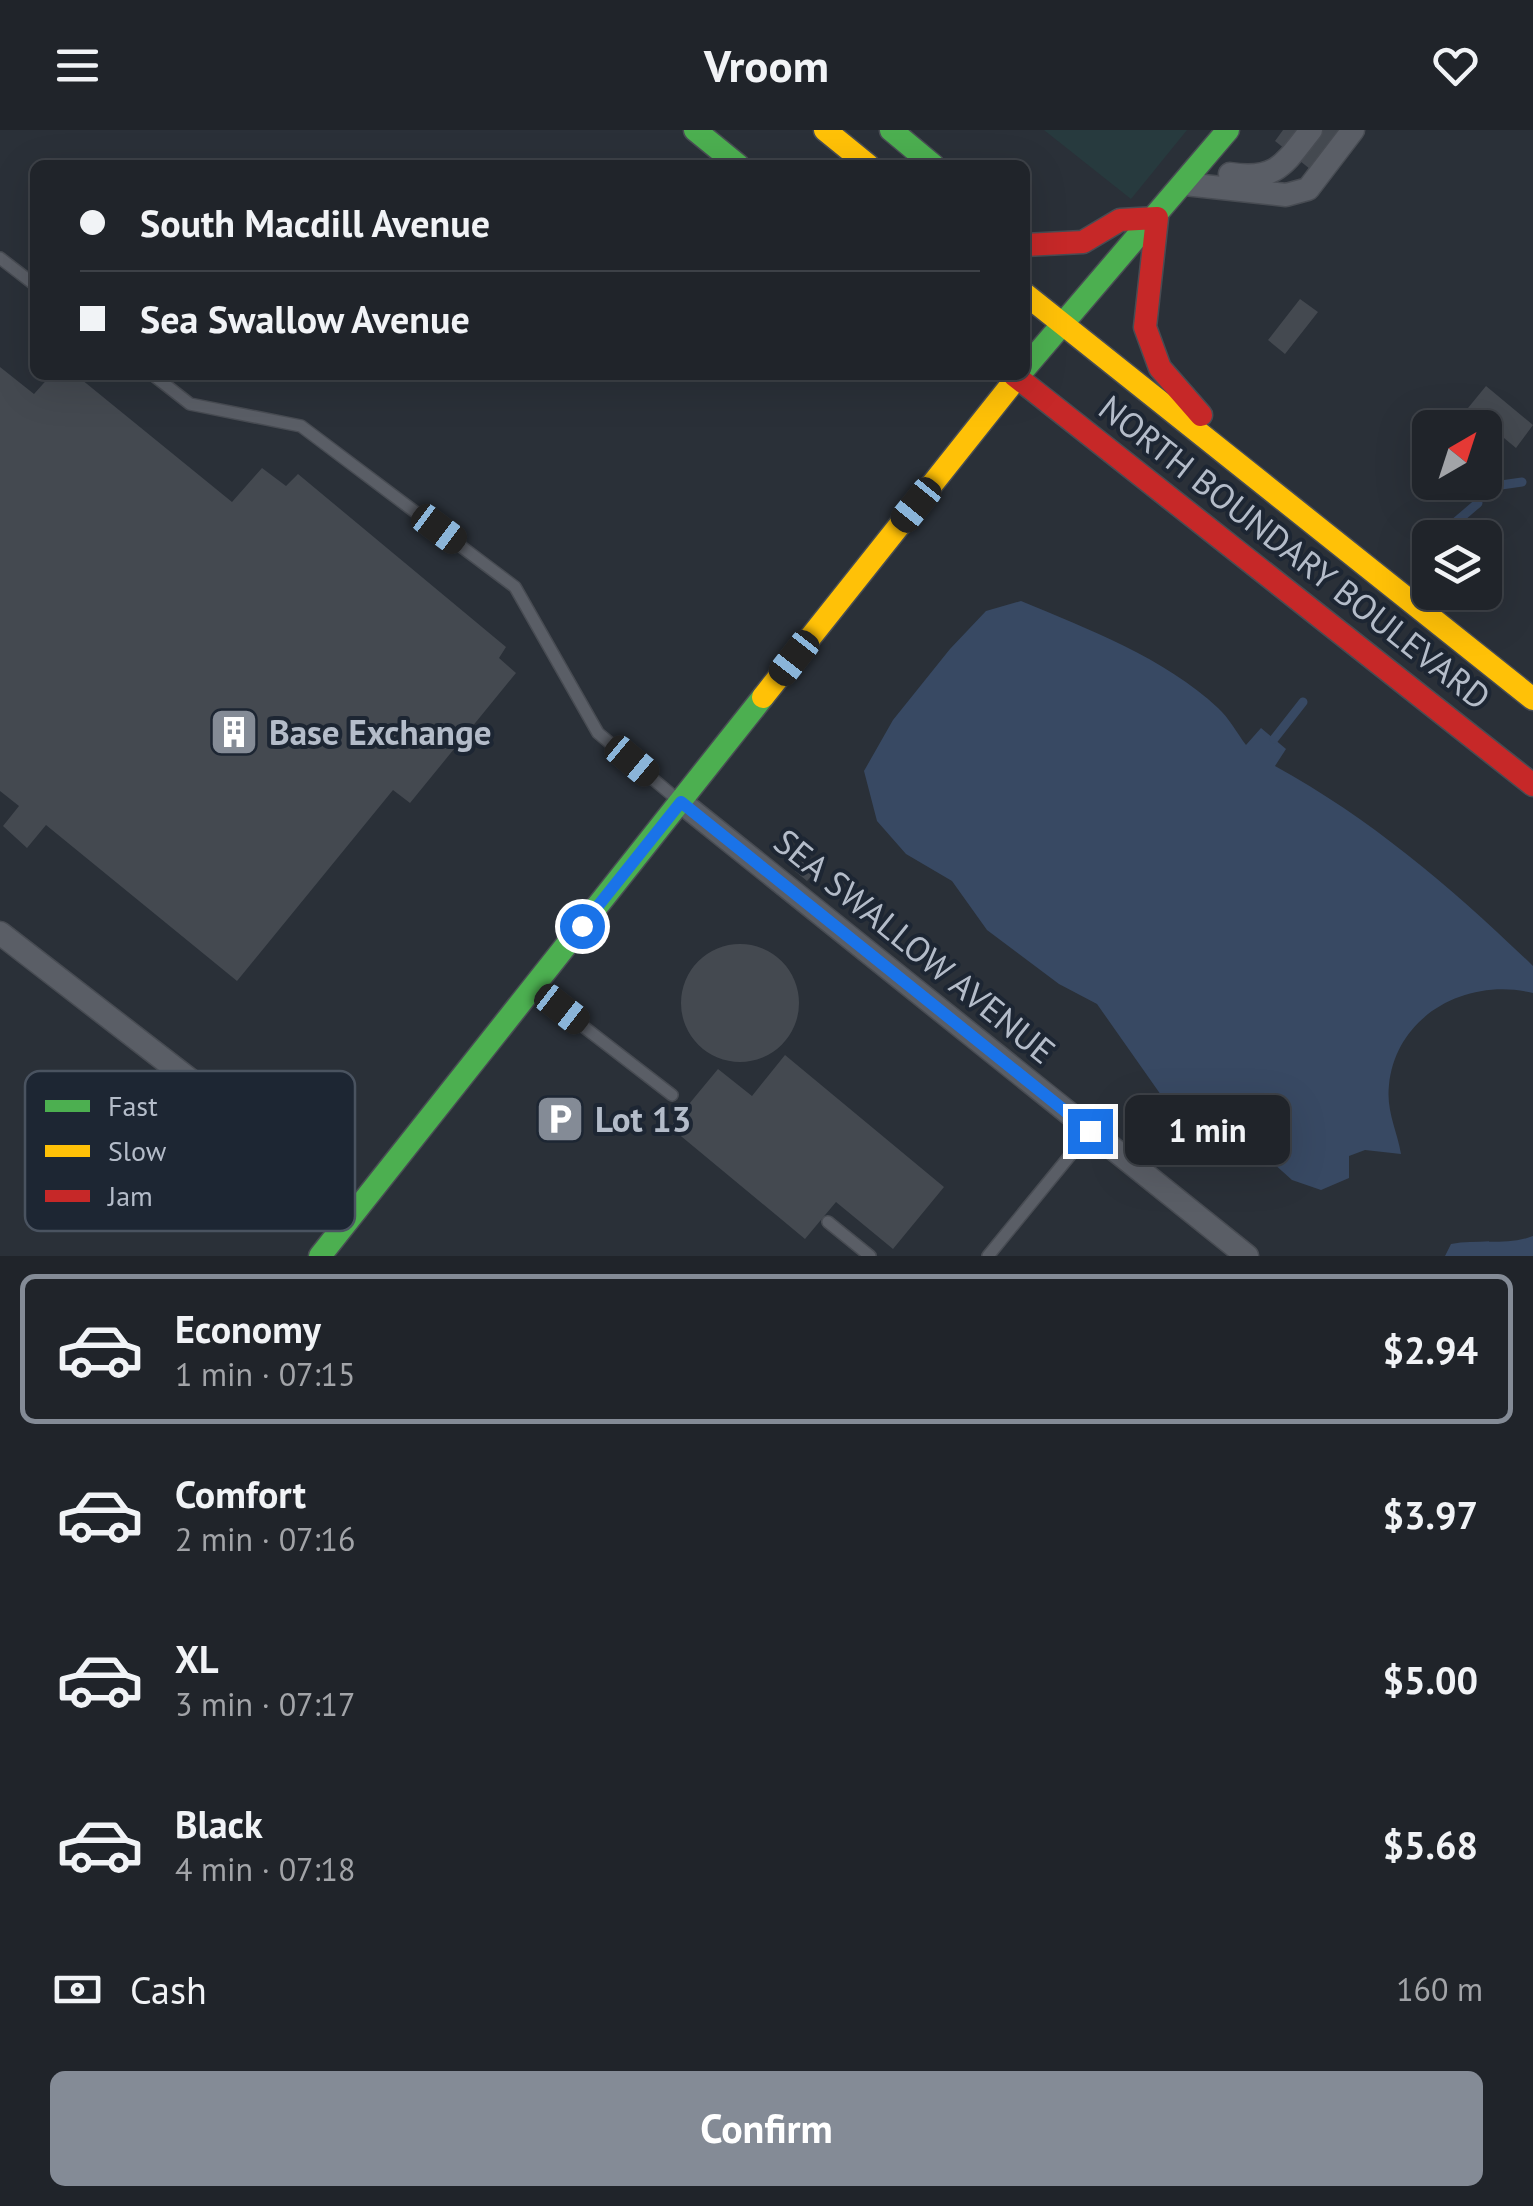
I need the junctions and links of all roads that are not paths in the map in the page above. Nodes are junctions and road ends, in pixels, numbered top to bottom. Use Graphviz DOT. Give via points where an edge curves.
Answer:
graph roads {
  1 [pos="694,130"];
  2 [pos="826,130"];
  3 [pos="891,130"];
  4 [pos="1228,130"];
  5 [pos="1311,130"];
  6 [pos="1353,130"];
  7 [pos="732,160"];
  8 [pos="862,160"];
  9 [pos="927,160"];
  10 [pos="1191,177"];
  11 [pos="1157,218"];
  12 [pos="1030,245"];
  13 [pos="0,258"];
  14 [pos="30,280"];
  15 [pos="1030,298"];
  16 [pos="1064,326"];
  17 [pos="1030,362"];
  18 [pos="159,380"];
  19 [pos="1014,380"];
  20 [pos="1027,380"];
  21 [pos="1252,476"];
  22 [pos="1533,699"];
  23 [pos="1533,785"];
  24 [pos="681,802"];
  25 [pos="0,933"];
  26 [pos="533,987"];
  27 [pos="178,1071"];
  28 [pos="672,1095"];
  29 [pos="1090,1131"];
  30 [pos="357,1209"];
  31 [pos="355,1212"];
  32 [pos="828,1222"];
  33 [pos="340,1231"];
  34 [pos="320,1256"];
  35 [pos="870,1256"];
  36 [pos="988,1256"];
  37 [pos="1247,1256"];
  1 -- 7 [label="main road"];
  2 -- 8 [label="main road"];
  3 -- 9 [label="main road"];
  4 -- 10 [label="main road"];
  5 -- 10 [label="street" via="1278,170 1256,178"];
  6 -- 10 [label="street" via="1308,189 1286,195"];
  10 -- 11 [label="main road"];
  11 -- 12 [label="main road" via="1120,220 1083,242"];
  11 -- 16 [label="main road"];
  11 -- 21 [label="main road" via="1145,328 1160,368"];
  13 -- 14 [label="lane"];
  15 -- 16 [label="main road, NORTH BOUNDARY BOULEVARD"];
  16 -- 17 [label="main road"];
  16 -- 21 [label="main road, NORTH BOUNDARY BOULEVARD"];
  18 -- 24 [label="lane" via="190,404 301,426 515,587 598,733"];
  19 -- 24 [label="main road"];
  20 -- 23 [label="main road, NORTH BOUNDARY BOULEVARD"];
  21 -- 22 [label="main road, NORTH BOUNDARY BOULEVARD"];
  24 -- 26 [label="main road"];
  24 -- 29 [label="street, SEA SWALLOW AVENUE"];
  25 -- 27 [label="street"];
  26 -- 28 [label="lane"];
  26 -- 30 [label="main road"];
  29 -- 36 [label="lane"];
  29 -- 37 [label="street, SEA SWALLOW AVENUE"];
  30 -- 31 [label="main road"];
  32 -- 35 [label="lane"];
  33 -- 34 [label="main road"];
}
